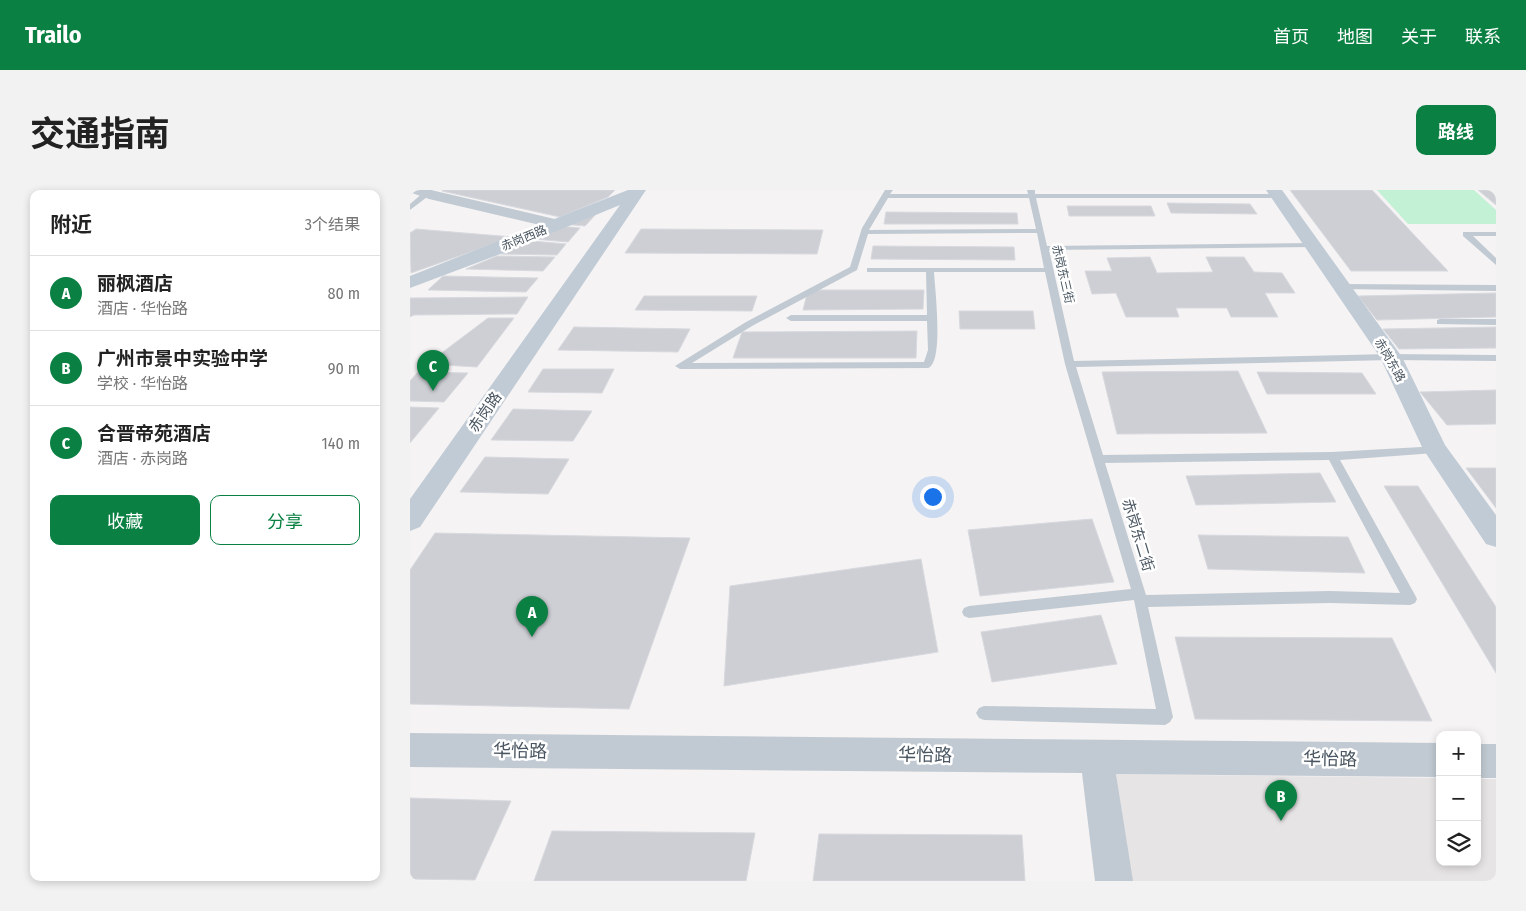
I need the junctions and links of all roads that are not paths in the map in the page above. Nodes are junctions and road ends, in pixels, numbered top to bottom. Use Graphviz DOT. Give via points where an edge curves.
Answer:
graph roads {
  1 [pos="642,191"];
  2 [pos="422,192"];
  3 [pos="887,193"];
  4 [pos="1031,193"];
  5 [pos="1146,193"];
  6 [pos="1276,193"];
  7 [pos="410,208"];
  8 [pos="556,224"];
  9 [pos="865,232"];
  10 [pos="1040,232"];
  11 [pos="1496,234"];
  12 [pos="1312,245"];
  13 [pos="1044,248"];
  14 [pos="1496,263"];
  15 [pos="870,270"];
  16 [pos="930,270"];
  17 [pos="1049,270"];
  18 [pos="410,282"];
  19 [pos="1342,288"];
  20 [pos="1496,288"];
  21 [pos="791,318"];
  22 [pos="932,318"];
  23 [pos="1440,322"];
  24 [pos="1496,322"];
  25 [pos="1391,357"];
  26 [pos="1496,358"];
  27 [pos="1070,364"];
  28 [pos="1435,448"];
  29 [pos="1332,456"];
  30 [pos="1097,459"];
  31 [pos="410,520"];
  32 [pos="1496,536"];
  33 [pos="1140,598"];
  34 [pos="968,612"];
  35 [pos="984,713"];
  36 [pos="410,750"];
  37 [pos="1097,757"];
  38 [pos="1436,760"];
  39 [pos="1481,761"];
  40 [pos="1496,761"];
  41 [pos="1114,881"];
  1 -- 8 [label="street, 赤岗西路"];
  1 -- 31 [label="street, 赤岗路" via="604,255 560,304"];
  2 -- 7 [label="lane"];
  2 -- 8 [label="street"];
  3 -- 4 [label="lane"];
  3 -- 9 [label="lane"];
  4 -- 5 [label="lane"];
  4 -- 10 [label="lane, 赤岗东三街"];
  5 -- 6 [label="lane"];
  6 -- 12 [label="street, 赤岗东路"];
  8 -- 18 [label="street, 赤岗西路"];
  9 -- 10 [label="lane"];
  9 -- 22 [label="lane" via="854,268 749,324 680,366 928,365 933,350"];
  10 -- 13 [label="lane, 赤岗东三街"];
  11 -- 14 [label="lane" via="1466,234"];
  12 -- 13 [label="lane"];
  12 -- 19 [label="street, 赤岗东路"];
  13 -- 17 [label="lane, 赤岗东三街"];
  15 -- 16 [label="lane"];
  16 -- 17 [label="lane"];
  16 -- 22 [label="lane"];
  17 -- 27 [label="lane, 赤岗东三街"];
  19 -- 20 [label="lane"];
  19 -- 25 [label="street, 赤岗东路"];
  21 -- 22 [label="lane"];
  23 -- 24 [label="lane"];
  25 -- 26 [label="lane"];
  25 -- 27 [label="lane"];
  25 -- 28 [label="street, 赤岗东路"];
  27 -- 30 [label="lane, 赤岗东二街"];
  28 -- 29 [label="lane"];
  28 -- 32 [label="street, 赤岗东路"];
  29 -- 30 [label="lane"];
  29 -- 33 [label="lane" via="1410,599"];
  30 -- 33 [label="lane, 赤岗东二街"];
  33 -- 34 [label="lane"];
  33 -- 35 [label="lane, 赤岗东二街" via="1165,718"];
  36 -- 37 [label="street, 华怡路"];
  37 -- 38 [label="street, 华怡路"];
  37 -- 41 [label="street"];
  39 -- 40 [label="street"];
}
